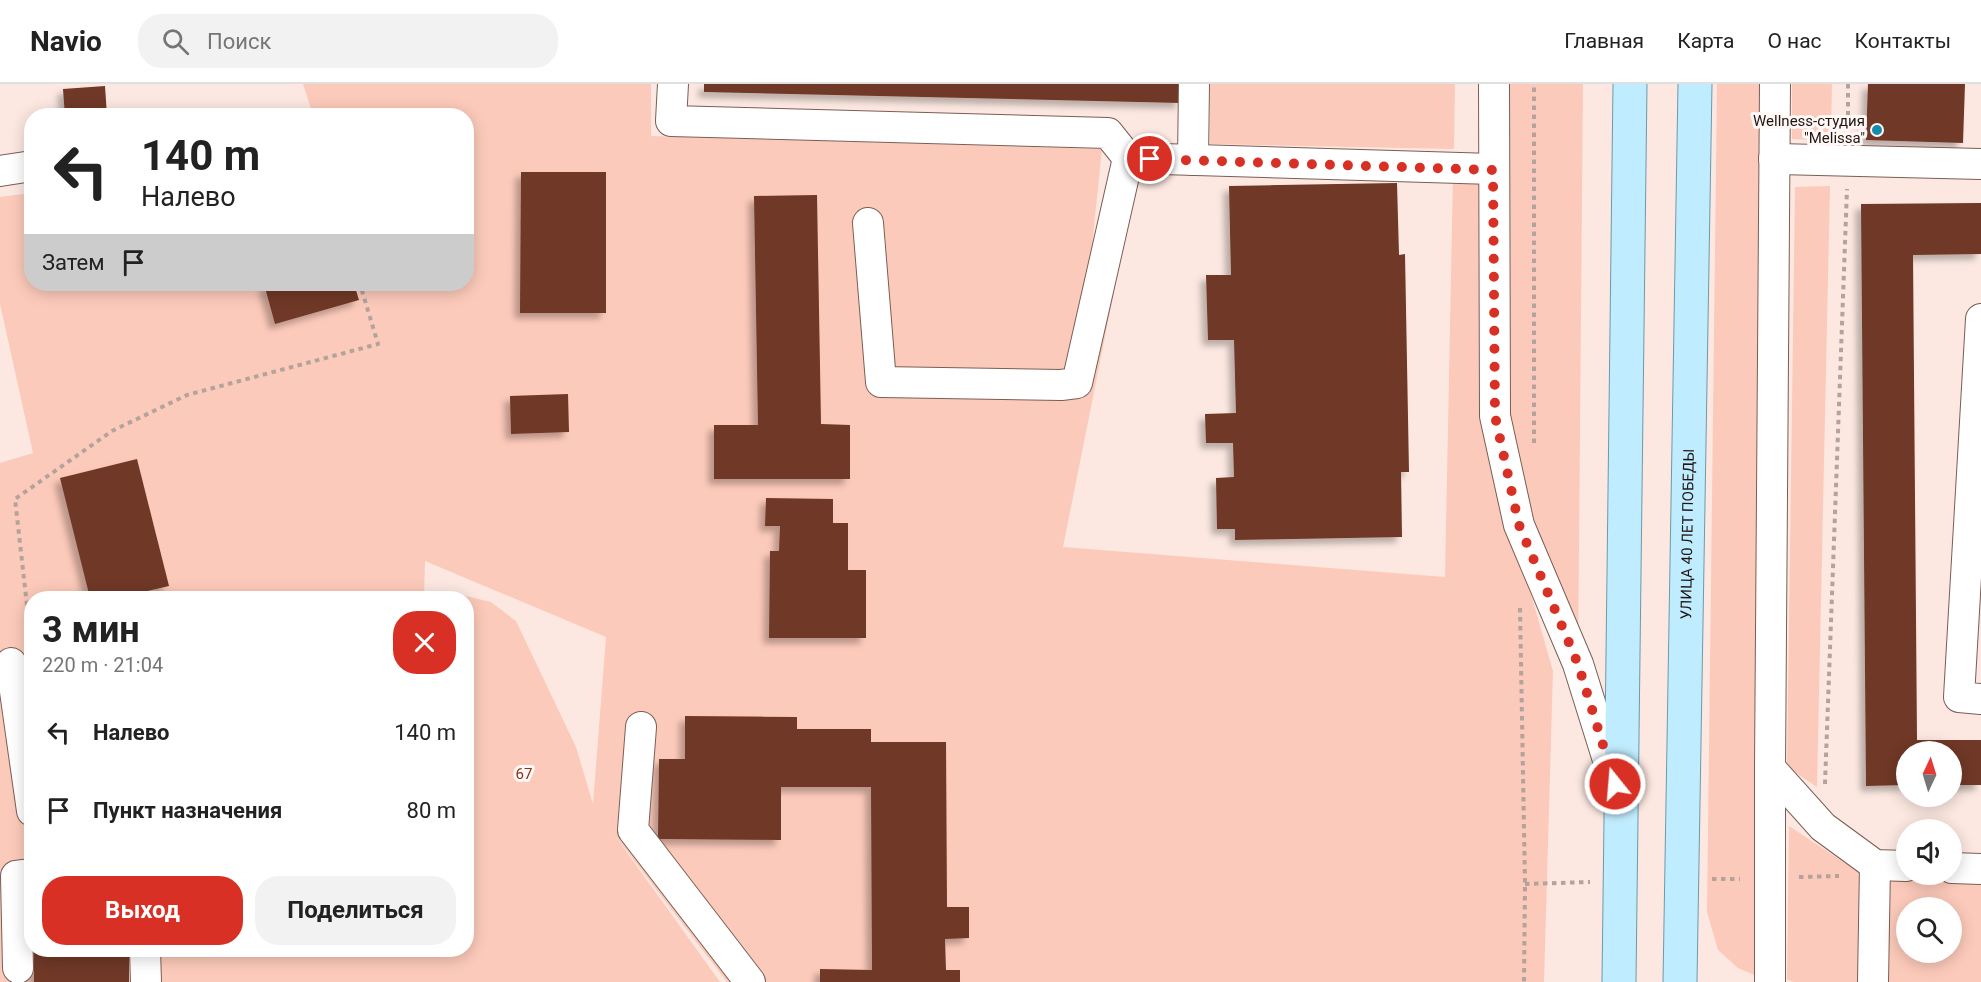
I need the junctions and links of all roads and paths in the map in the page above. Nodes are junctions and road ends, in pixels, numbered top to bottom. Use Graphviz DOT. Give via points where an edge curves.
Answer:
graph roads {
  1 [pos="673,84"];
  2 [pos="1194,84"];
  3 [pos="1494,84"];
  4 [pos="1630,84"];
  5 [pos="1695,84"];
  6 [pos="1775,84"];
  7 [pos="1848,84"];
  8 [pos="1128,158"];
  9 [pos="1774,159"];
  10 [pos="1193,160"];
  11 [pos="1848,161"];
  12 [pos="1981,164"];
  13 [pos="24,167"];
  14 [pos="1493,170"];
  15 [pos="0,171"];
  16 [pos="868,223"];
  17 [pos="362,291"];
  18 [pos="1981,320"];
  19 [pos="18,658"];
  20 [pos="1981,699"];
  21 [pos="641,727"];
  22 [pos="12,759"];
  23 [pos="1770,768"];
  24 [pos="24,791"];
  25 [pos="1621,804"];
  26 [pos="1823,827"];
  27 [pos="1875,865"];
  28 [pos="1896,866"];
  29 [pos="1962,868"];
  30 [pos="1981,869"];
  31 [pos="24,875"];
  32 [pos="145,957"];
  33 [pos="18,968"];
  34 [pos="146,982"];
  35 [pos="750,982"];
  36 [pos="1619,982"];
  37 [pos="1680,982"];
  38 [pos="1770,982"];
  39 [pos="1873,982"];
  1 -- 8 [label="street" via="671,121 1108,133"];
  2 -- 10 [label="street"];
  3 -- 14 [label="street"];
  4 -- 25 [label="main road"];
  5 -- 37 [label="main road, УЛИЦА 40 ЛЕТ ПОБЕДЫ"];
  6 -- 9 [label="street"];
  7 -- 11 [label="path"];
  8 -- 10 [label="street"];
  8 -- 16 [label="street" via="1077,383 881,382"];
  9 -- 11 [label="street"];
  9 -- 23 [label="street"];
  10 -- 14 [label="street"];
  11 -- 12 [label="street"];
  11 -- 26 [label="path"];
  13 -- 15 [label="street"];
  14 -- 25 [label="street" via="1495,416 1519,525 1578,664"];
  17 -- 19 [label="path" via="378,344 187,395 112,431 15,499"];
  18 -- 20 [label="street" via="1959,697"];
  19 -- 22 [label="street"];
  21 -- 35 [label="street" via="633,830"];
  22 -- 24 [label="street"];
  23 -- 26 [label="street"];
  23 -- 38 [label="street"];
  25 -- 36 [label="main road"];
  26 -- 27 [label="street"];
  27 -- 28 [label="street"];
  27 -- 39 [label="street"];
  29 -- 30 [label="street"];
  31 -- 33 [label="street" via="16,876"];
  32 -- 34 [label="street"];
}
